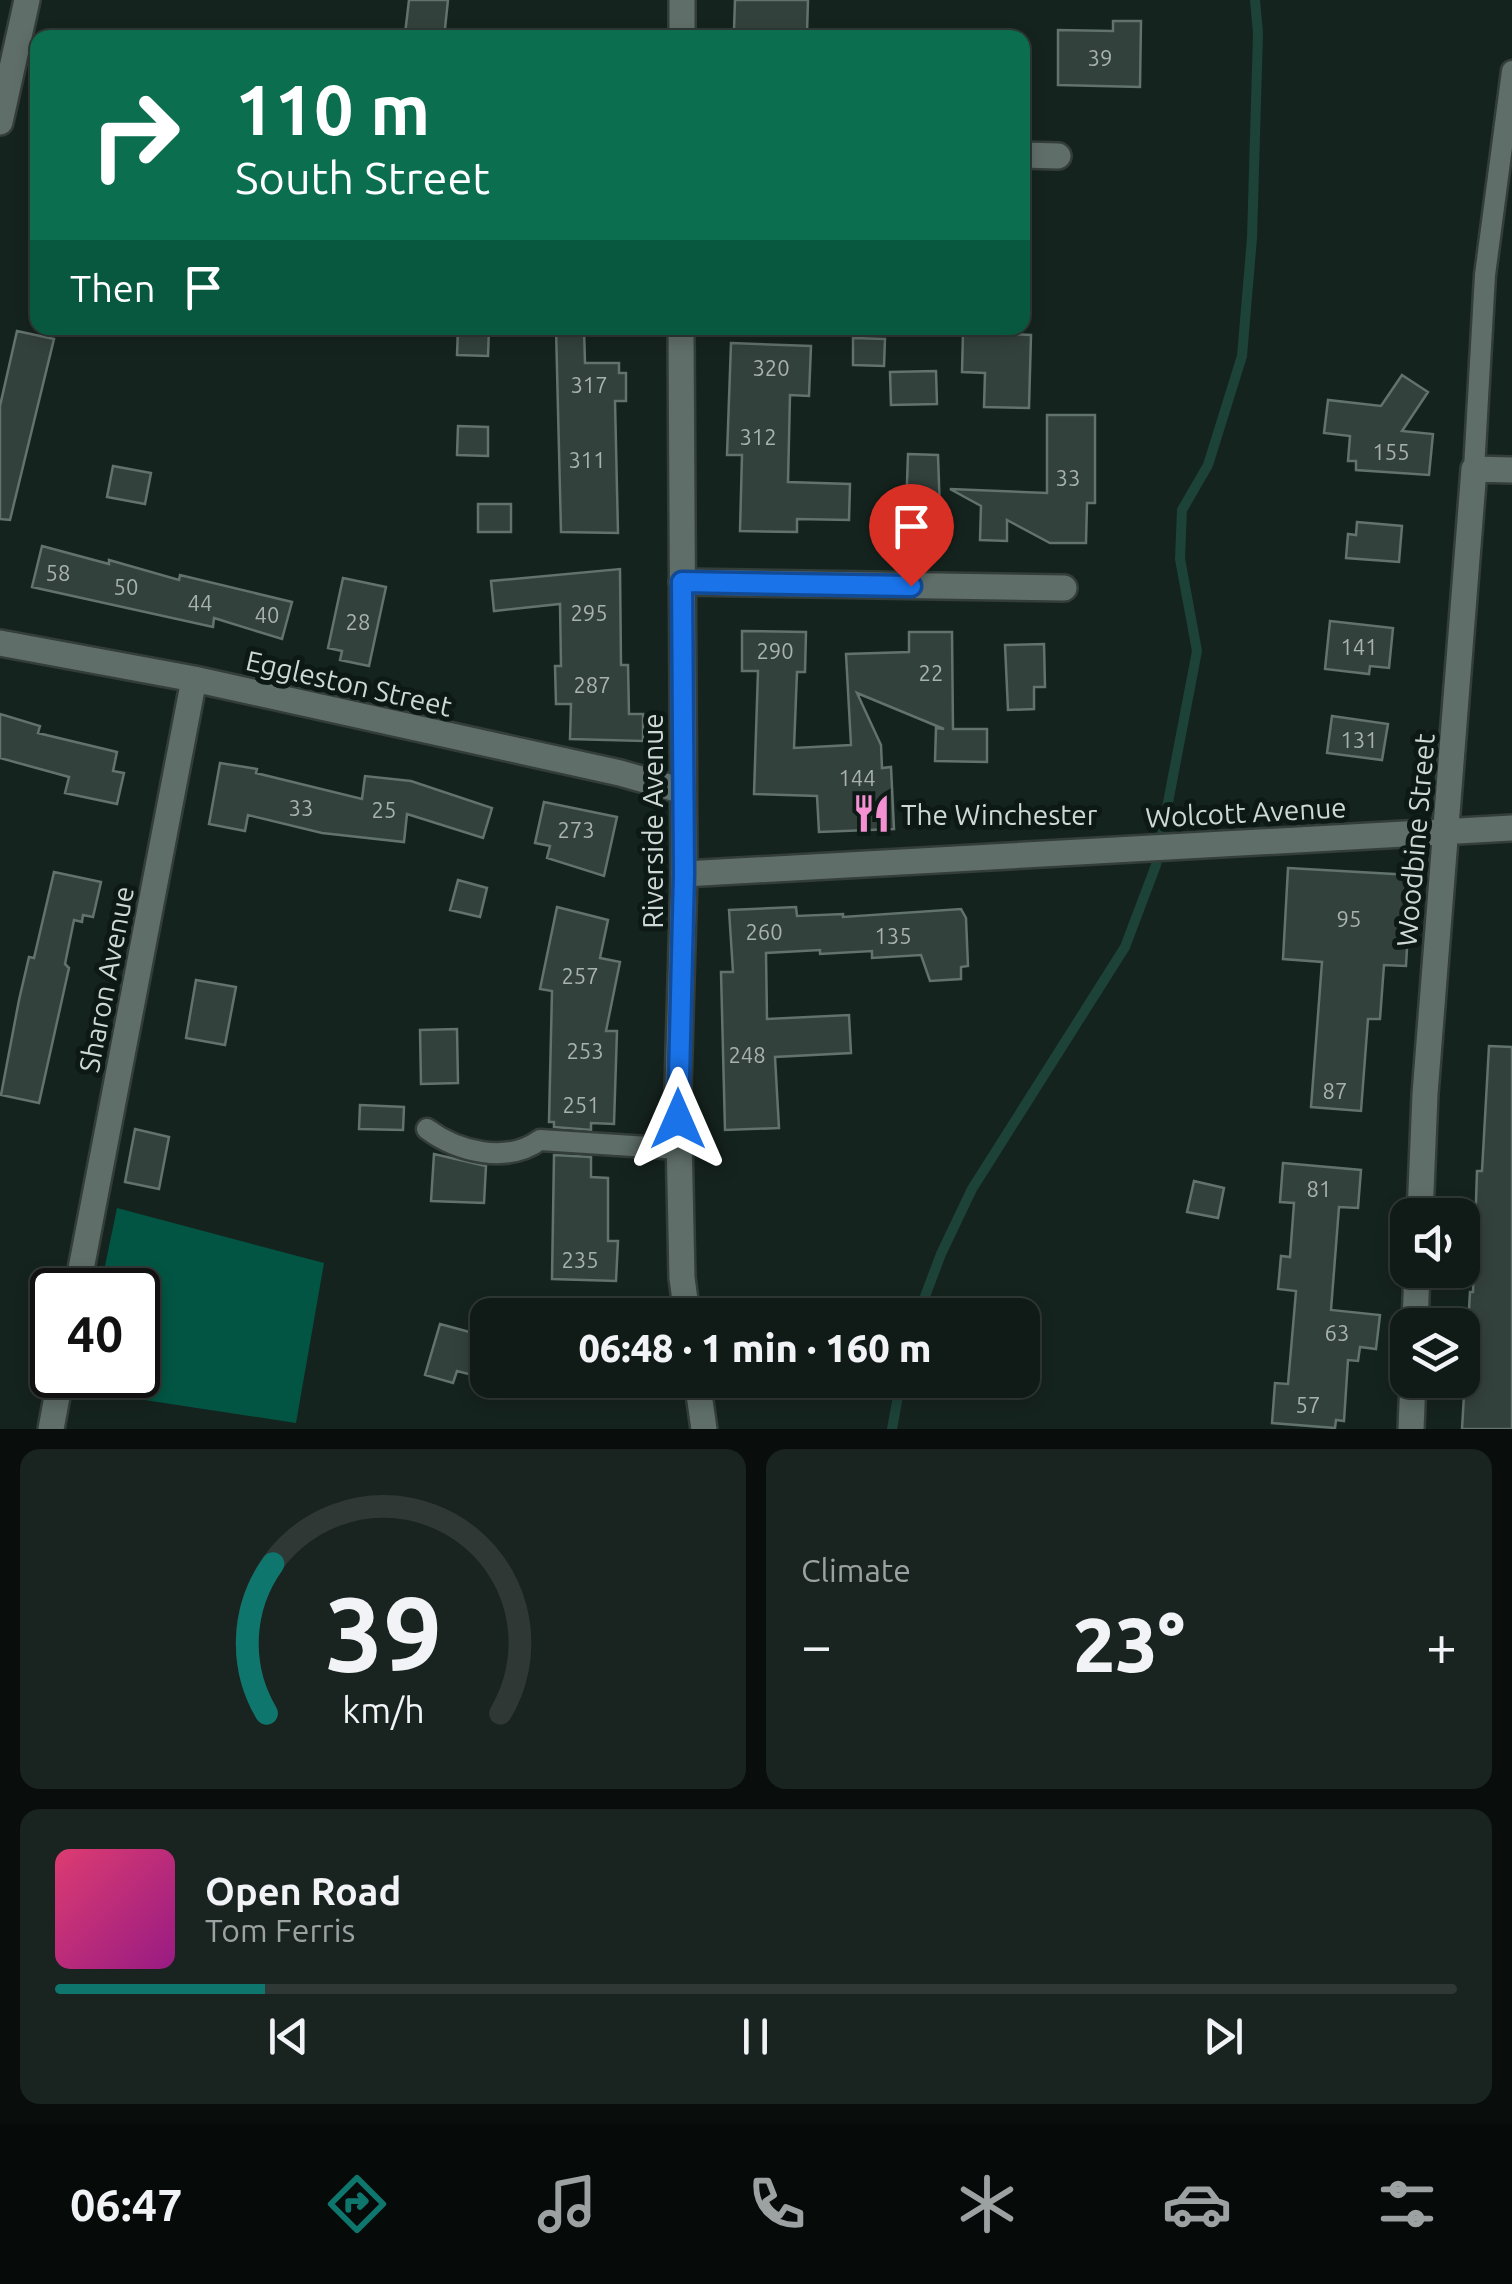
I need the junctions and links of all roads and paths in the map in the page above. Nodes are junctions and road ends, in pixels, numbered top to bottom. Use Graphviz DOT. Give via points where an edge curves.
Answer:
graph roads {
  1 [pos="27,0"];
  2 [pos="682,0"];
  3 [pos="682,30"];
  4 [pos="1512,71"];
  5 [pos="0,122"];
  6 [pos="1030,155"];
  7 [pos="1058,156"];
  8 [pos="1504,175"];
  9 [pos="681,335"];
  10 [pos="1474,469"];
  11 [pos="1512,470"];
  12 [pos="682,582"];
  13 [pos="1064,588"];
  14 [pos="0,643"];
  15 [pos="194,679"];
  16 [pos="683,790"];
  17 [pos="1512,828"];
  18 [pos="1446,832"];
  19 [pos="684,874"];
  20 [pos="427,1129"];
  21 [pos="679,1149"];
  22 [pos="1421,1198"];
  23 [pos="81,1268"];
  24 [pos="685,1298"];
  25 [pos="57,1398"];
  26 [pos="700,1398"];
  27 [pos="1412,1398"];
  28 [pos="51,1429"];
  29 [pos="704,1429"];
  30 [pos="1410,1429"];
  1 -- 5 [label="street"];
  2 -- 3 [label="street"];
  4 -- 8 [label="lane"];
  6 -- 7 [label="street"];
  8 -- 10 [label="lane" via="1485,276"];
  9 -- 12 [label="street, Riverside Avenue"];
  10 -- 11 [label="street"];
  10 -- 18 [label="street, Woodbine Street"];
  12 -- 13 [label="street"];
  12 -- 16 [label="street, Riverside Avenue"];
  14 -- 15 [label="street, Eggleston Street"];
  15 -- 16 [label="street, Eggleston Street"];
  15 -- 23 [label="street, Sharon Avenue"];
  16 -- 19 [label="street, Riverside Avenue"];
  17 -- 18 [label="street, Wolcott Avenue"];
  18 -- 19 [label="street, Wolcott Avenue"];
  18 -- 22 [label="street, Woodbine Street"];
  19 -- 21 [label="street, Riverside Avenue"];
  20 -- 21 [label="lane" via="448,1144 485,1152 523,1152 540,1140"];
  21 -- 24 [label="street, Riverside Avenue"];
  25 -- 28 [label="street"];
  26 -- 29 [label="street"];
  27 -- 30 [label="street"];
}
